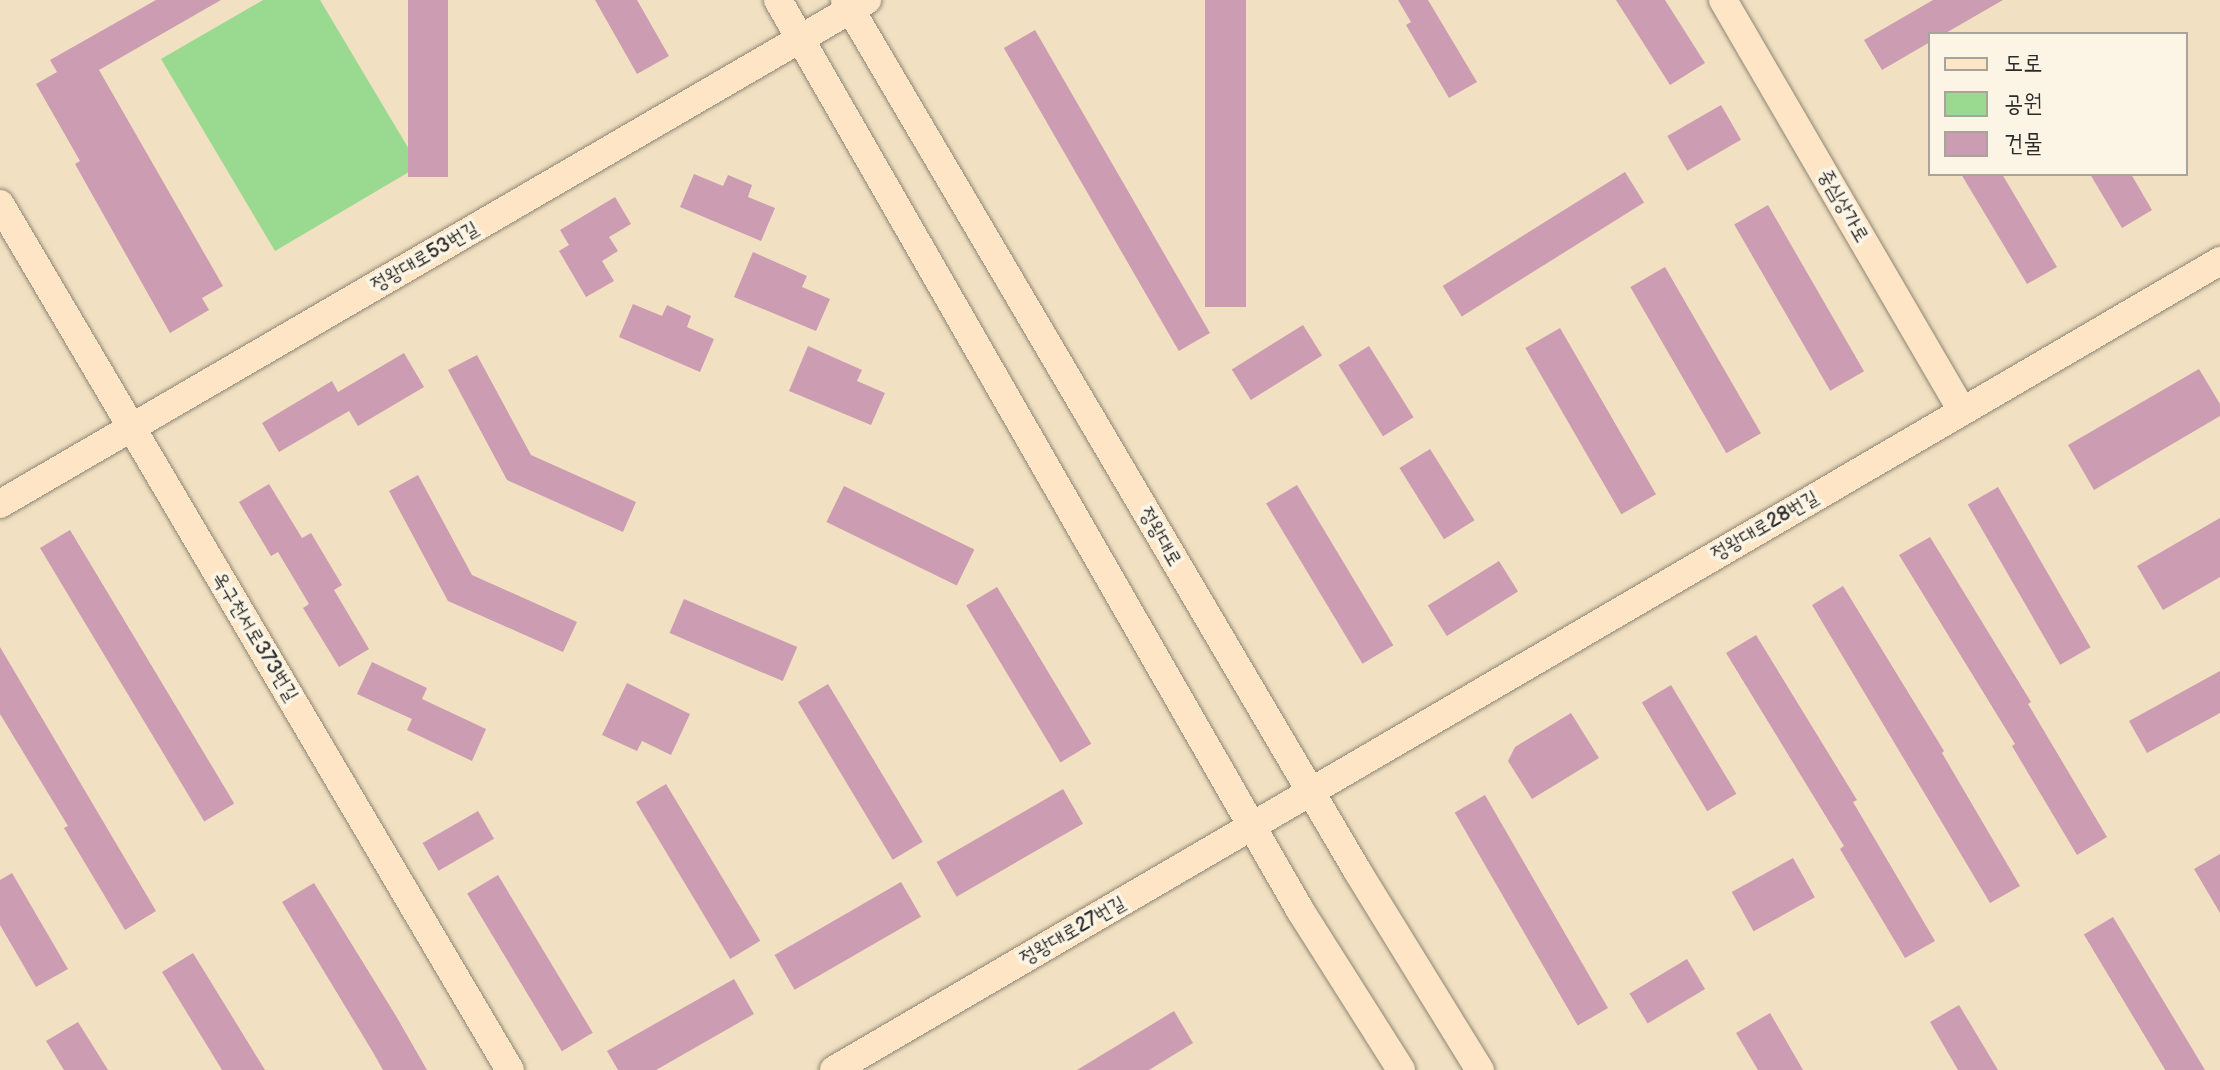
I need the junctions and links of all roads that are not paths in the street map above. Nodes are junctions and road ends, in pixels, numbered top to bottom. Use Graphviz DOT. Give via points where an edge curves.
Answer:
graph roads {
  1 [pos="778,0"];
  2 [pos="1723,0"];
  3 [pos="855,3"];
  4 [pos="800,39"];
  5 [pos="0,204"];
  6 [pos="2220,261"];
  7 [pos="1962,411"];
  8 [pos="132,428"];
  9 [pos="0,504"];
  10 [pos="1311,792"];
  11 [pos="1252,826"];
  12 [pos="510,1070"];
  13 [pos="834,1070"];
  14 [pos="1401,1070"];
  15 [pos="1480,1070"];
  1 -- 4 [label="street"];
  2 -- 7 [label="street, 중심상가로"];
  3 -- 4 [label="street, 정왕대로53번길"];
  3 -- 10 [label="street, 정왕대로"];
  4 -- 8 [label="street, 정왕대로53번길"];
  4 -- 11 [label="street"];
  5 -- 8 [label="street, 옥구천서로373번길"];
  6 -- 7 [label="street, 정왕대로28번길"];
  7 -- 10 [label="street, 정왕대로28번길"];
  8 -- 9 [label="street, 정왕대로53번길"];
  8 -- 12 [label="street, 옥구천서로373번길"];
  10 -- 11 [label="street, 정왕대로27번길"];
  10 -- 15 [label="street, 정왕대로"];
  11 -- 13 [label="street, 정왕대로27번길"];
  11 -- 14 [label="street"];
}
